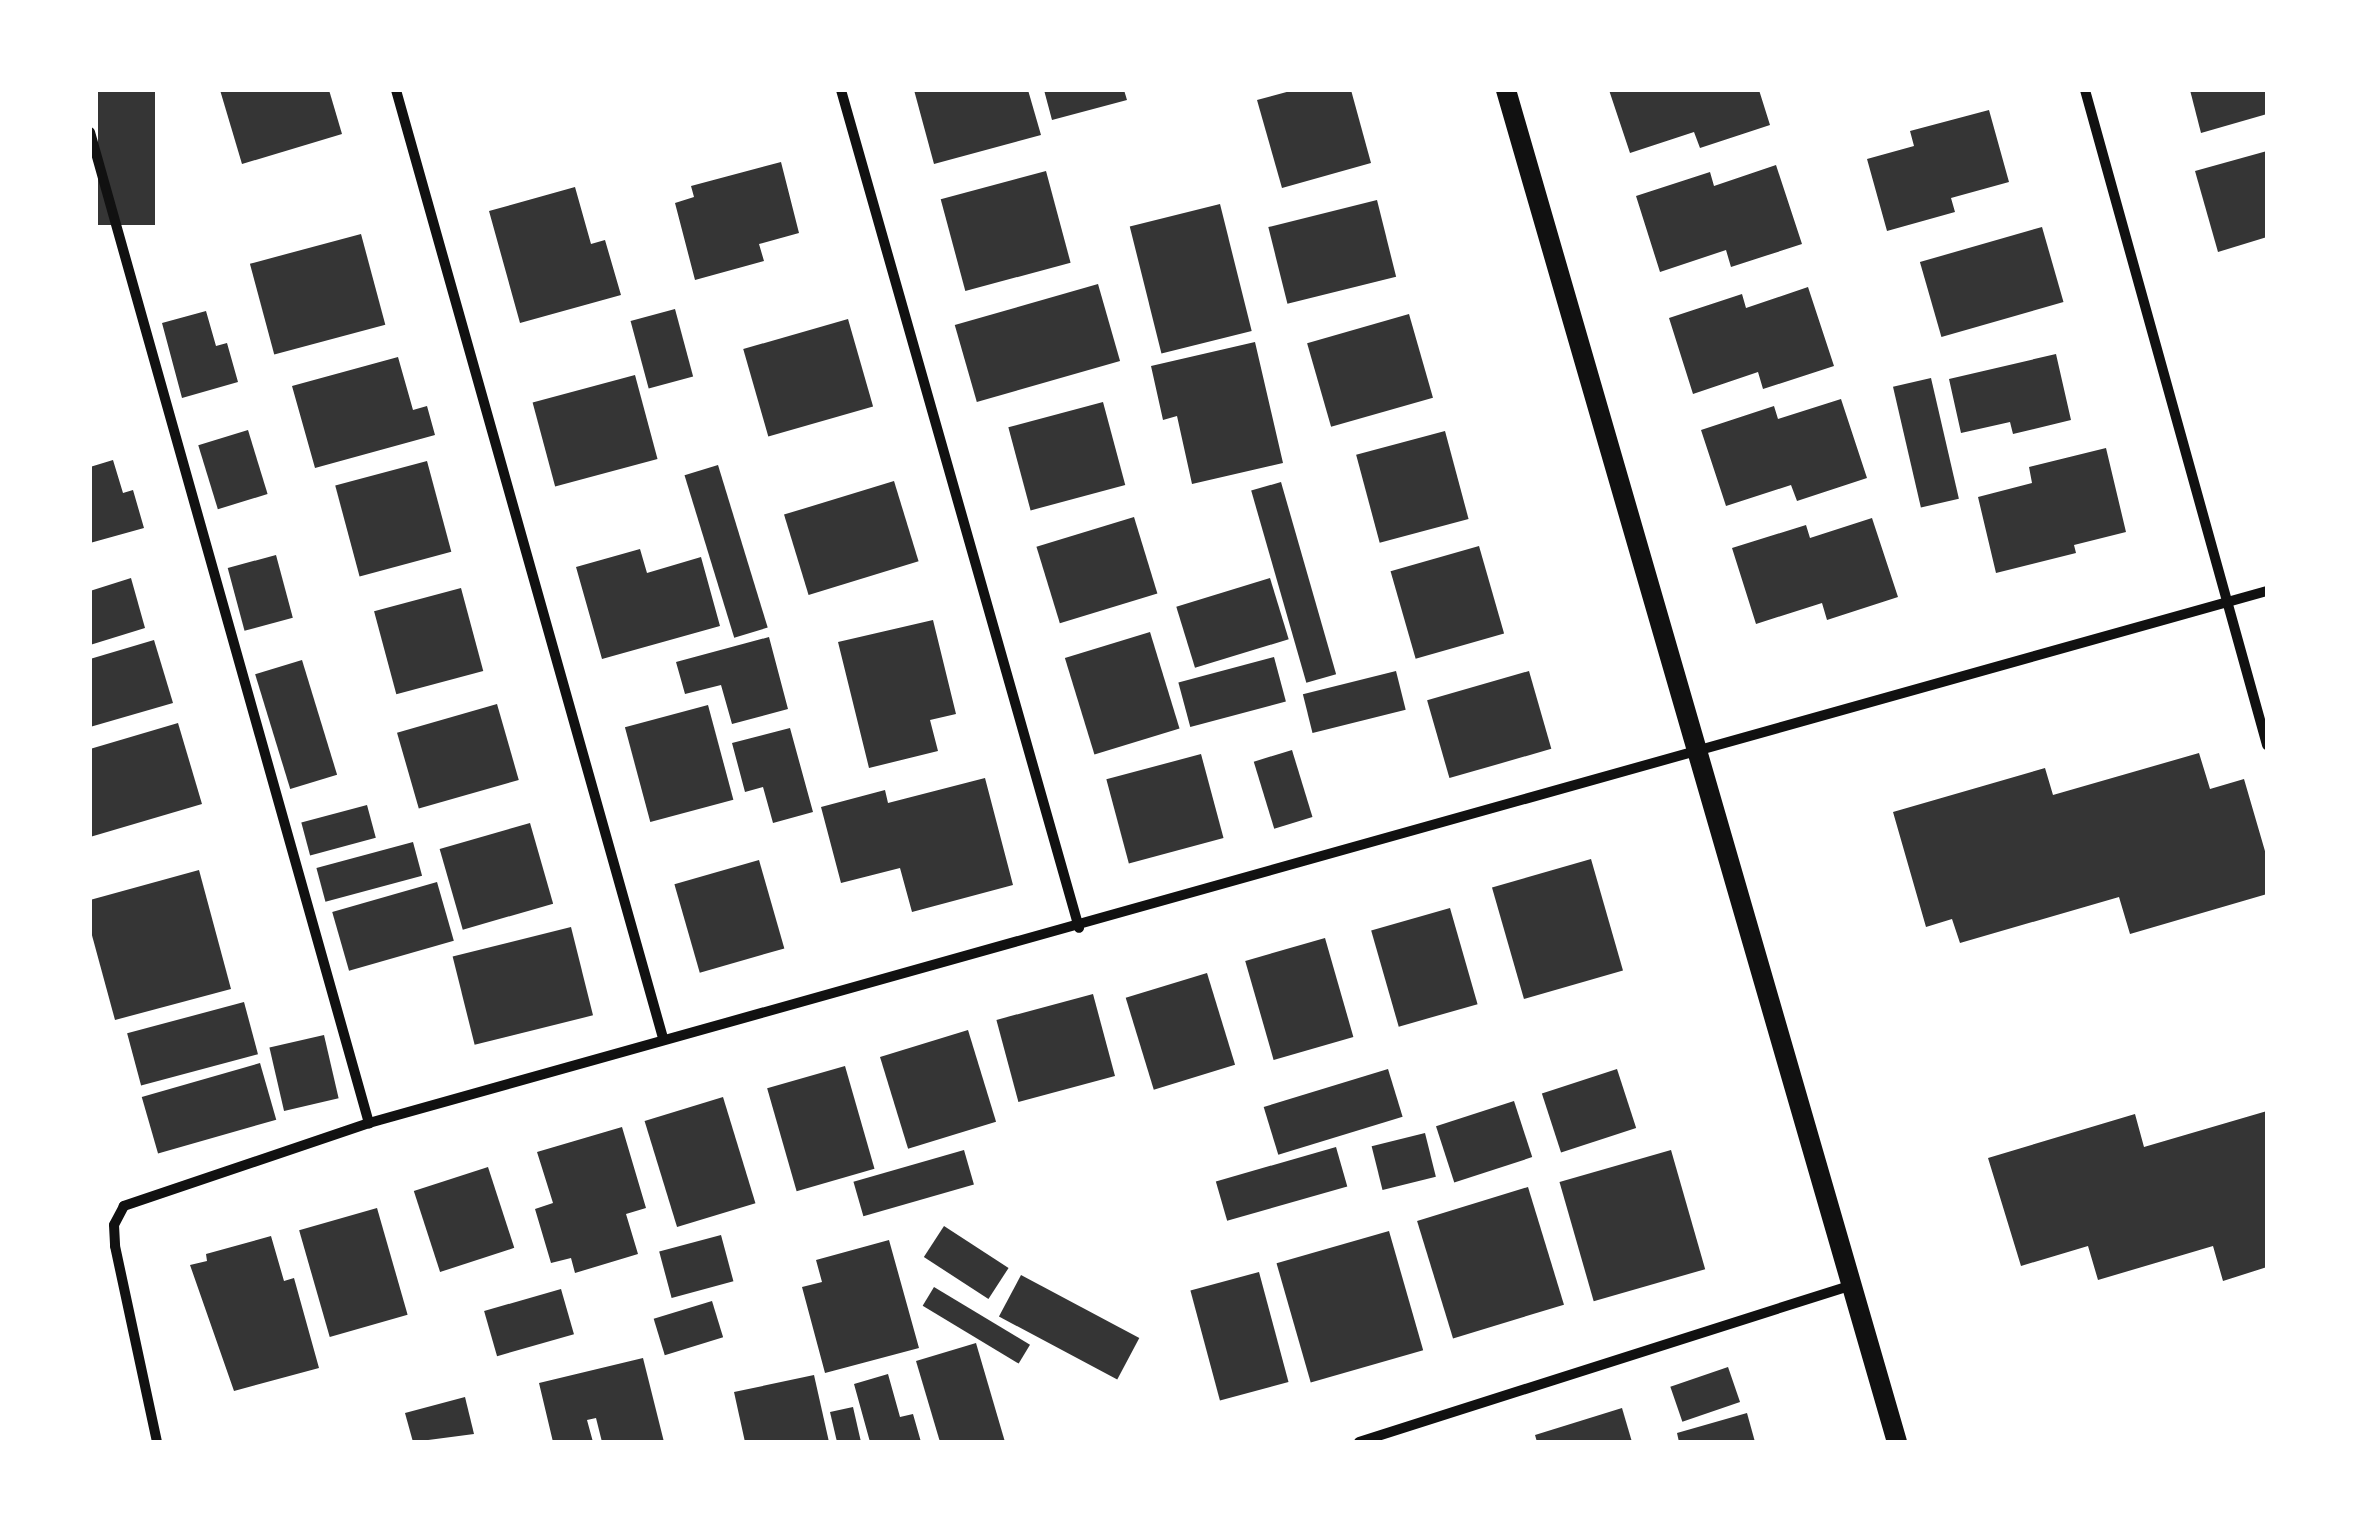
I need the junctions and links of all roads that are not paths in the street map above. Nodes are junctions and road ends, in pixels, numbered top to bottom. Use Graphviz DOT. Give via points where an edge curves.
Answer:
graph roads {
  1 [pos="396,90"];
  2 [pos="841,90"];
  3 [pos="1506,90"];
  4 [pos="2085,90"];
  5 [pos="90,132"];
  6 [pos="2267,591"];
  7 [pos="2229,602"];
  8 [pos="2267,744"];
  9 [pos="1700,753"];
  10 [pos="1079,928"];
  11 [pos="663,1038"];
  12 [pos="369,1123"];
  13 [pos="1852,1285"];
  14 [pos="156,1442"];
  15 [pos="1359,1442"];
  16 [pos="1896,1442"];
  1 -- 11 [label="street"];
  2 -- 10 [label="street"];
  3 -- 9 [label="main road"];
  4 -- 7 [label="street"];
  5 -- 12 [label="street"];
  6 -- 7 [label="street"];
  7 -- 8 [label="street"];
  7 -- 9 [label="street"];
  9 -- 10 [label="street"];
  9 -- 13 [label="main road"];
  10 -- 11 [label="street"];
  11 -- 12 [label="street"];
  12 -- 14 [label="street" via="124,1206 114,1225 115,1246"];
  13 -- 15 [label="street"];
  13 -- 16 [label="main road"];
}
